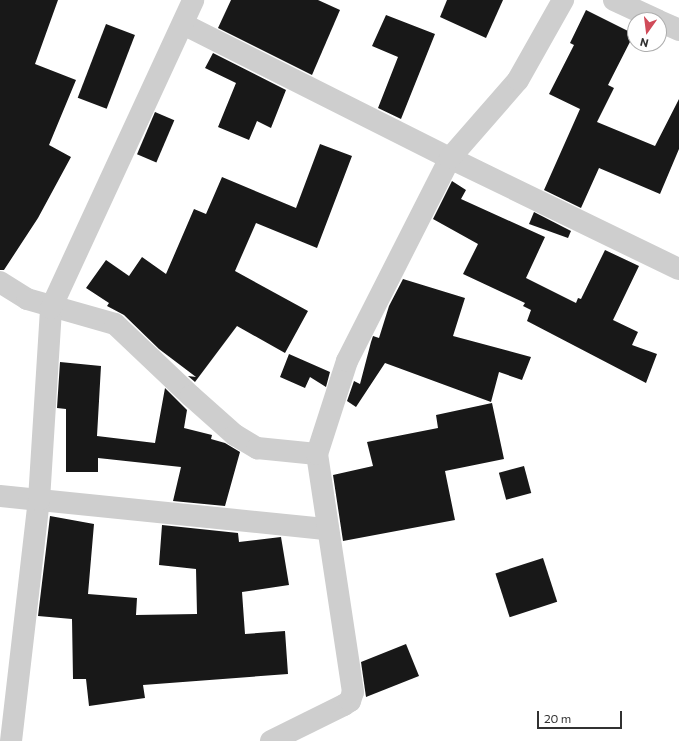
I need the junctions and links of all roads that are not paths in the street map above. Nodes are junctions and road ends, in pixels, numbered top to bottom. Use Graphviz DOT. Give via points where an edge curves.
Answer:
graph roads {
  1 [pos="193,0"];
  2 [pos="564,0"];
  3 [pos="614,0"];
  4 [pos="640,12"];
  5 [pos="183,24"];
  6 [pos="667,24"];
  7 [pos="679,30"];
  8 [pos="450,158"];
  9 [pos="679,269"];
  10 [pos="0,282"];
  11 [pos="52,308"];
  12 [pos="317,454"];
  13 [pos="0,496"];
  14 [pos="38,500"];
  15 [pos="327,529"];
  16 [pos="11,741"];
  17 [pos="271,741"];
  1 -- 5 [label="street"];
  2 -- 8 [label="street" via="518,80"];
  3 -- 4 [label="street"];
  5 -- 8 [label="street"];
  5 -- 11 [label="street"];
  6 -- 7 [label="street"];
  8 -- 9 [label="street"];
  8 -- 12 [label="street" via="348,361"];
  10 -- 11 [label="street" via="27,299"];
  11 -- 12 [label="street" via="116,324 235,435 257,448"];
  11 -- 14 [label="street"];
  12 -- 15 [label="street"];
  13 -- 14 [label="street"];
  14 -- 15 [label="street"];
  14 -- 16 [label="street"];
  15 -- 17 [label="street" via="353,692 350,701 344,705"];
}
